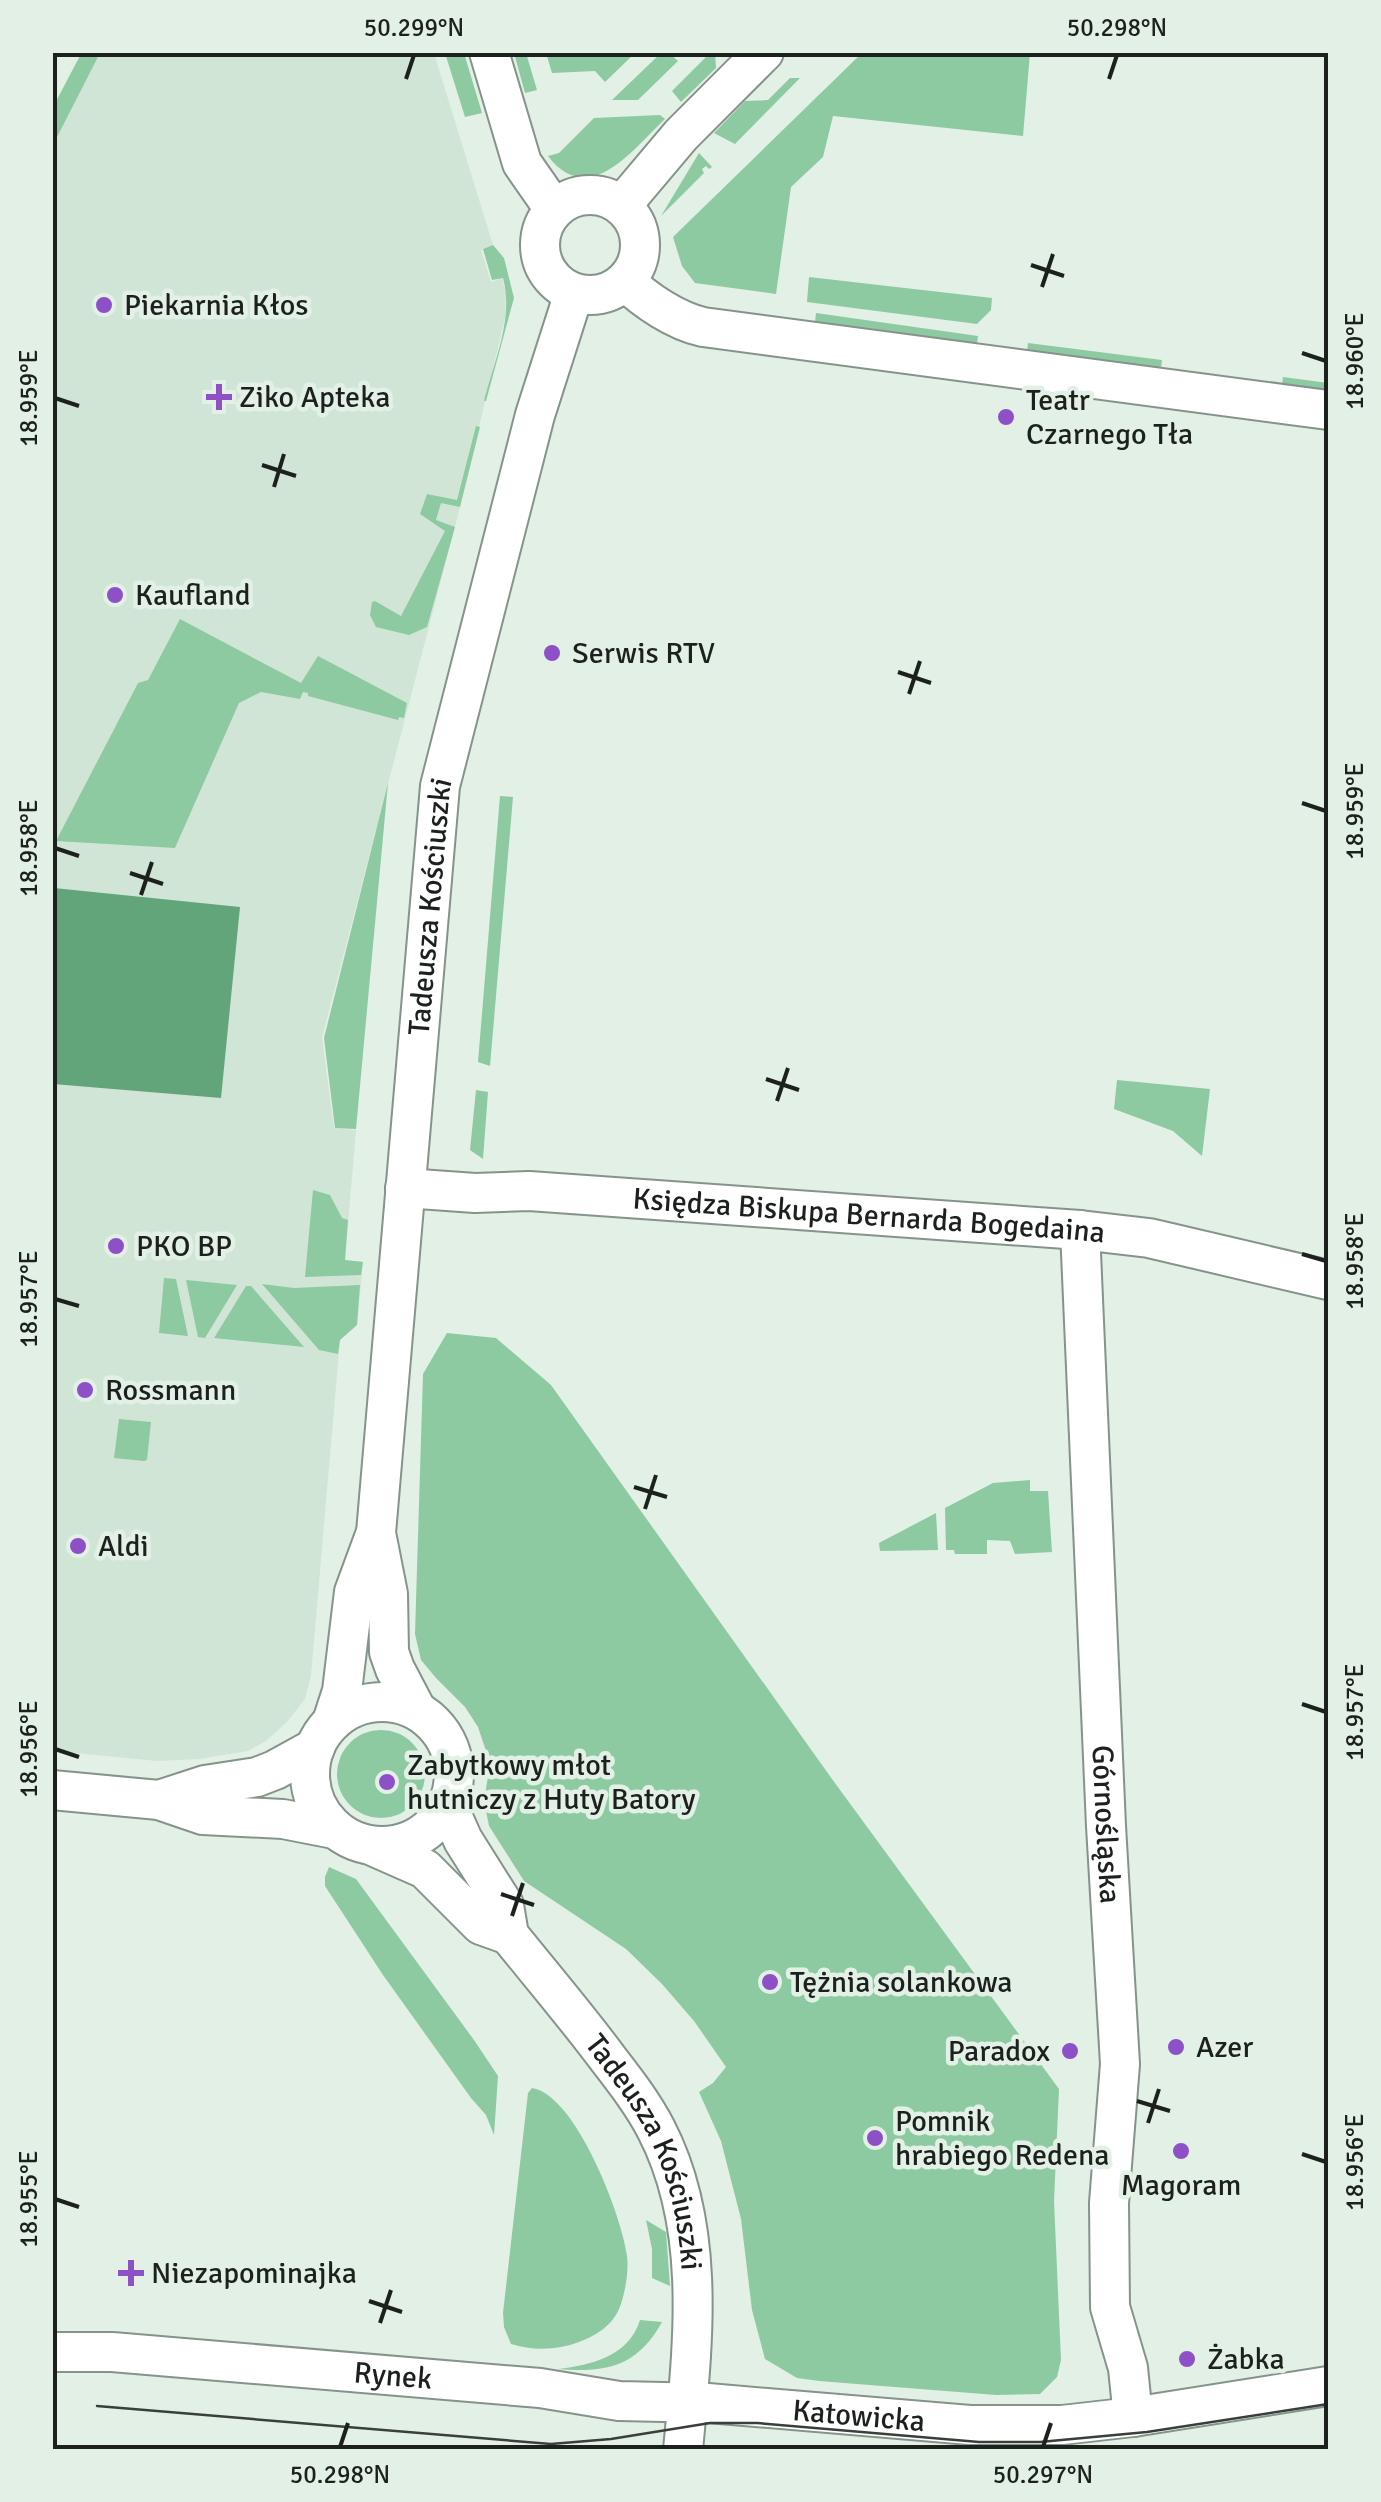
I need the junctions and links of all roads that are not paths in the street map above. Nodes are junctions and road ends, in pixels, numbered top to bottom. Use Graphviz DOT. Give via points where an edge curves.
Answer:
graph roads {
  1 [pos="488,52"];
  2 [pos="764,52"];
  3 [pos="622,205"];
  4 [pos="554,209"];
  5 [pos="625,281"];
  6 [pos="574,293"];
  7 [pos="1328,410"];
  8 [pos="405,1188"];
  9 [pos="1080,1230"];
  10 [pos="1328,1280"];
  11 [pos="376,1533"];
  12 [pos="416,1710"];
  13 [pos="323,1735"];
  14 [pos="52,1790"];
  15 [pos="158,1800"];
  16 [pos="448,1804"];
  17 [pos="334,1829"];
  18 [pos="374,1847"];
  19 [pos="509,1935"];
  20 [pos="52,2352"];
  21 [pos="1328,2386"];
  22 [pos="688,2403"];
  23 [pos="1133,2417"];
  24 [pos="683,2450"];
  1 -- 4 [label="street" via="522,163"];
  2 -- 3 [label="street"];
  3 -- 4 [label="street" via="588,194"];
  3 -- 5 [label="street" via="640,234 635,268"];
  4 -- 6 [label="street" via="543,226 541,256 556,283"];
  5 -- 6 [label="street" via="610,292"];
  5 -- 7 [label="street" via="703,327"];
  6 -- 8 [label="street, Tadeusza Kościuszki" via="535,415 440,786"];
  8 -- 9 [label="street, Księdza Biskupa Bernarda Bogedaina"];
  8 -- 11 [label="street, Tadeusza Kościuszki"];
  9 -- 10 [label="street, Księdza Biskupa Bernarda Bogedaina" via="1149,1238"];
  9 -- 23 [label="street, Górnośląska" via="1120,2064 1109,2203 1110,2307 1128,2368"];
  11 -- 12 [label="street, Tadeusza Kościuszki" via="390,1652"];
  11 -- 13 [label="street, Tadeusza Kościuszki" via="354,1592 342,1690"];
  12 -- 13 [label="street" via="360,1704"];
  12 -- 16 [label="street" via="450,1748 454,1784"];
  13 -- 15 [label="street" via="275,1770"];
  13 -- 17 [label="street" via="310,1783 321,1815"];
  14 -- 15 [label="street"];
  15 -- 17 [label="street" via="204,1815"];
  16 -- 18 [label="street" via="411,1840"];
  16 -- 19 [label="street, Tadeusza Kościuszki" via="462,1840 504,1905"];
  17 -- 18 [label="street"];
  18 -- 19 [label="street, Tadeusza Kościuszki" via="425,1869 481,1925"];
  19 -- 22 [label="street, Tadeusza Kościuszki" via="637,2096 668,2154 691,2259"];
  20 -- 22 [label="street, Rynek" via="180,2357 540,2388 619,2402"];
  21 -- 23 [label="street, Katowicka"];
  22 -- 23 [label="street, Katowicka" via="970,2425"];
  22 -- 24 [label="street"];
}
